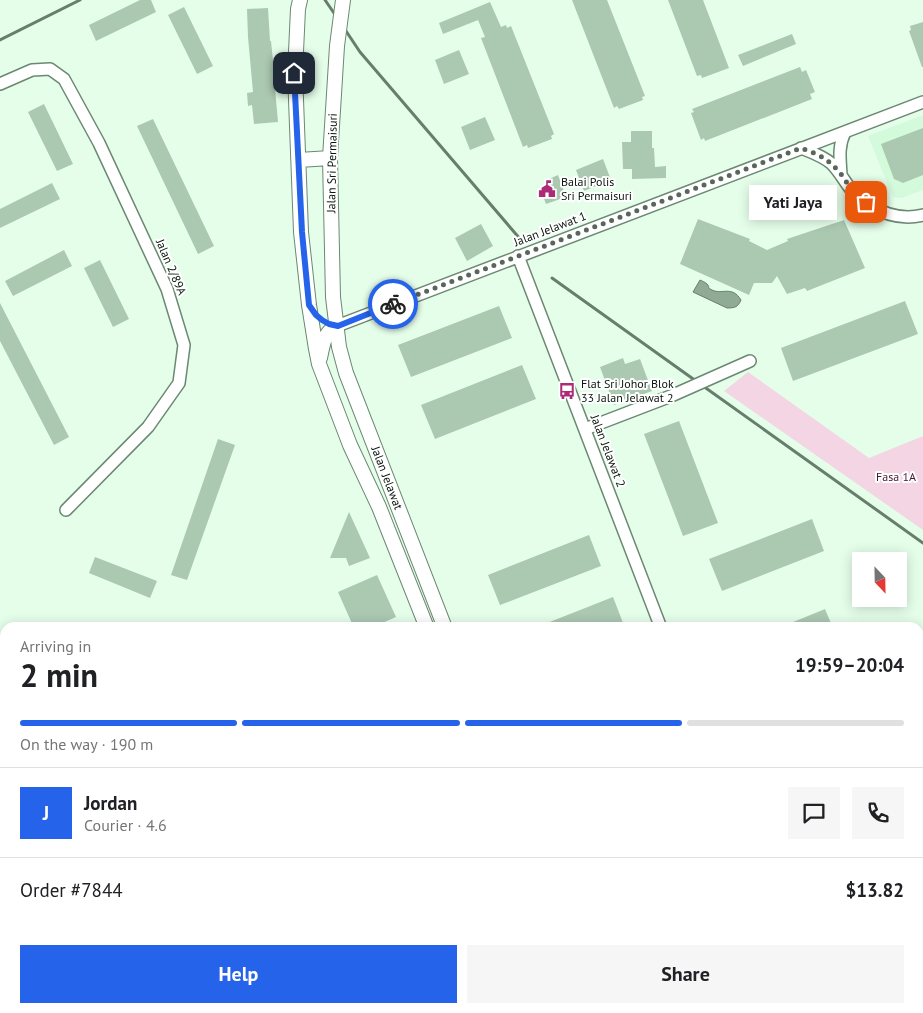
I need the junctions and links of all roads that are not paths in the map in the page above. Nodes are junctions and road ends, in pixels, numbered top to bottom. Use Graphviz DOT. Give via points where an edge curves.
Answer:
graph roads {
  1 [pos="343,0"];
  2 [pos="299,5"];
  3 [pos="0,84"];
  4 [pos="923,102"];
  5 [pos="845,132"];
  6 [pos="801,148"];
  7 [pos="330,158"];
  8 [pos="299,160"];
  9 [pos="841,174"];
  10 [pos="923,215"];
  11 [pos="518,256"];
  12 [pos="309,305"];
  13 [pos="338,326"];
  14 [pos="750,361"];
  15 [pos="319,364"];
  16 [pos="585,429"];
  17 [pos="66,510"];
  18 [pos="425,622"];
  19 [pos="444,622"];
  20 [pos="659,622"];
  1 -- 7 [label="street, Jalan Sri Permaisuri"];
  2 -- 8 [label="street" via="294,73"];
  3 -- 17 [label="street, Jalan 2/89A" via="32,70 50,69 64,79 99,143 167,289 184,345 179,384 148,427"];
  4 -- 5 [label="street, Jalan Jelawat 1"];
  5 -- 6 [label="street, Jalan Jelawat 1"];
  5 -- 9 [label="street" via="840,144"];
  6 -- 9 [label="street" via="826,159"];
  6 -- 11 [label="street, Jalan Jelawat 1"];
  7 -- 8 [label="street"];
  7 -- 13 [label="street, Jalan Sri Permaisuri" via="333,297"];
  8 -- 12 [label="street"];
  9 -- 10 [label="street" via="856,196 876,210 903,217"];
  11 -- 13 [label="street, Jalan Jelawat 1"];
  11 -- 16 [label="street, Jalan Jelawat 2"];
  12 -- 13 [label="street" via="322,320"];
  12 -- 15 [label="street"];
  13 -- 15 [label="street" via="326,335"];
  13 -- 19 [label="street, Jalan Jelawat" via="339,347 346,373"];
  14 -- 16 [label="street"];
  15 -- 18 [label="street, Jalan Jelawat"];
  16 -- 20 [label="street, Jalan Jelawat 2"];
}
